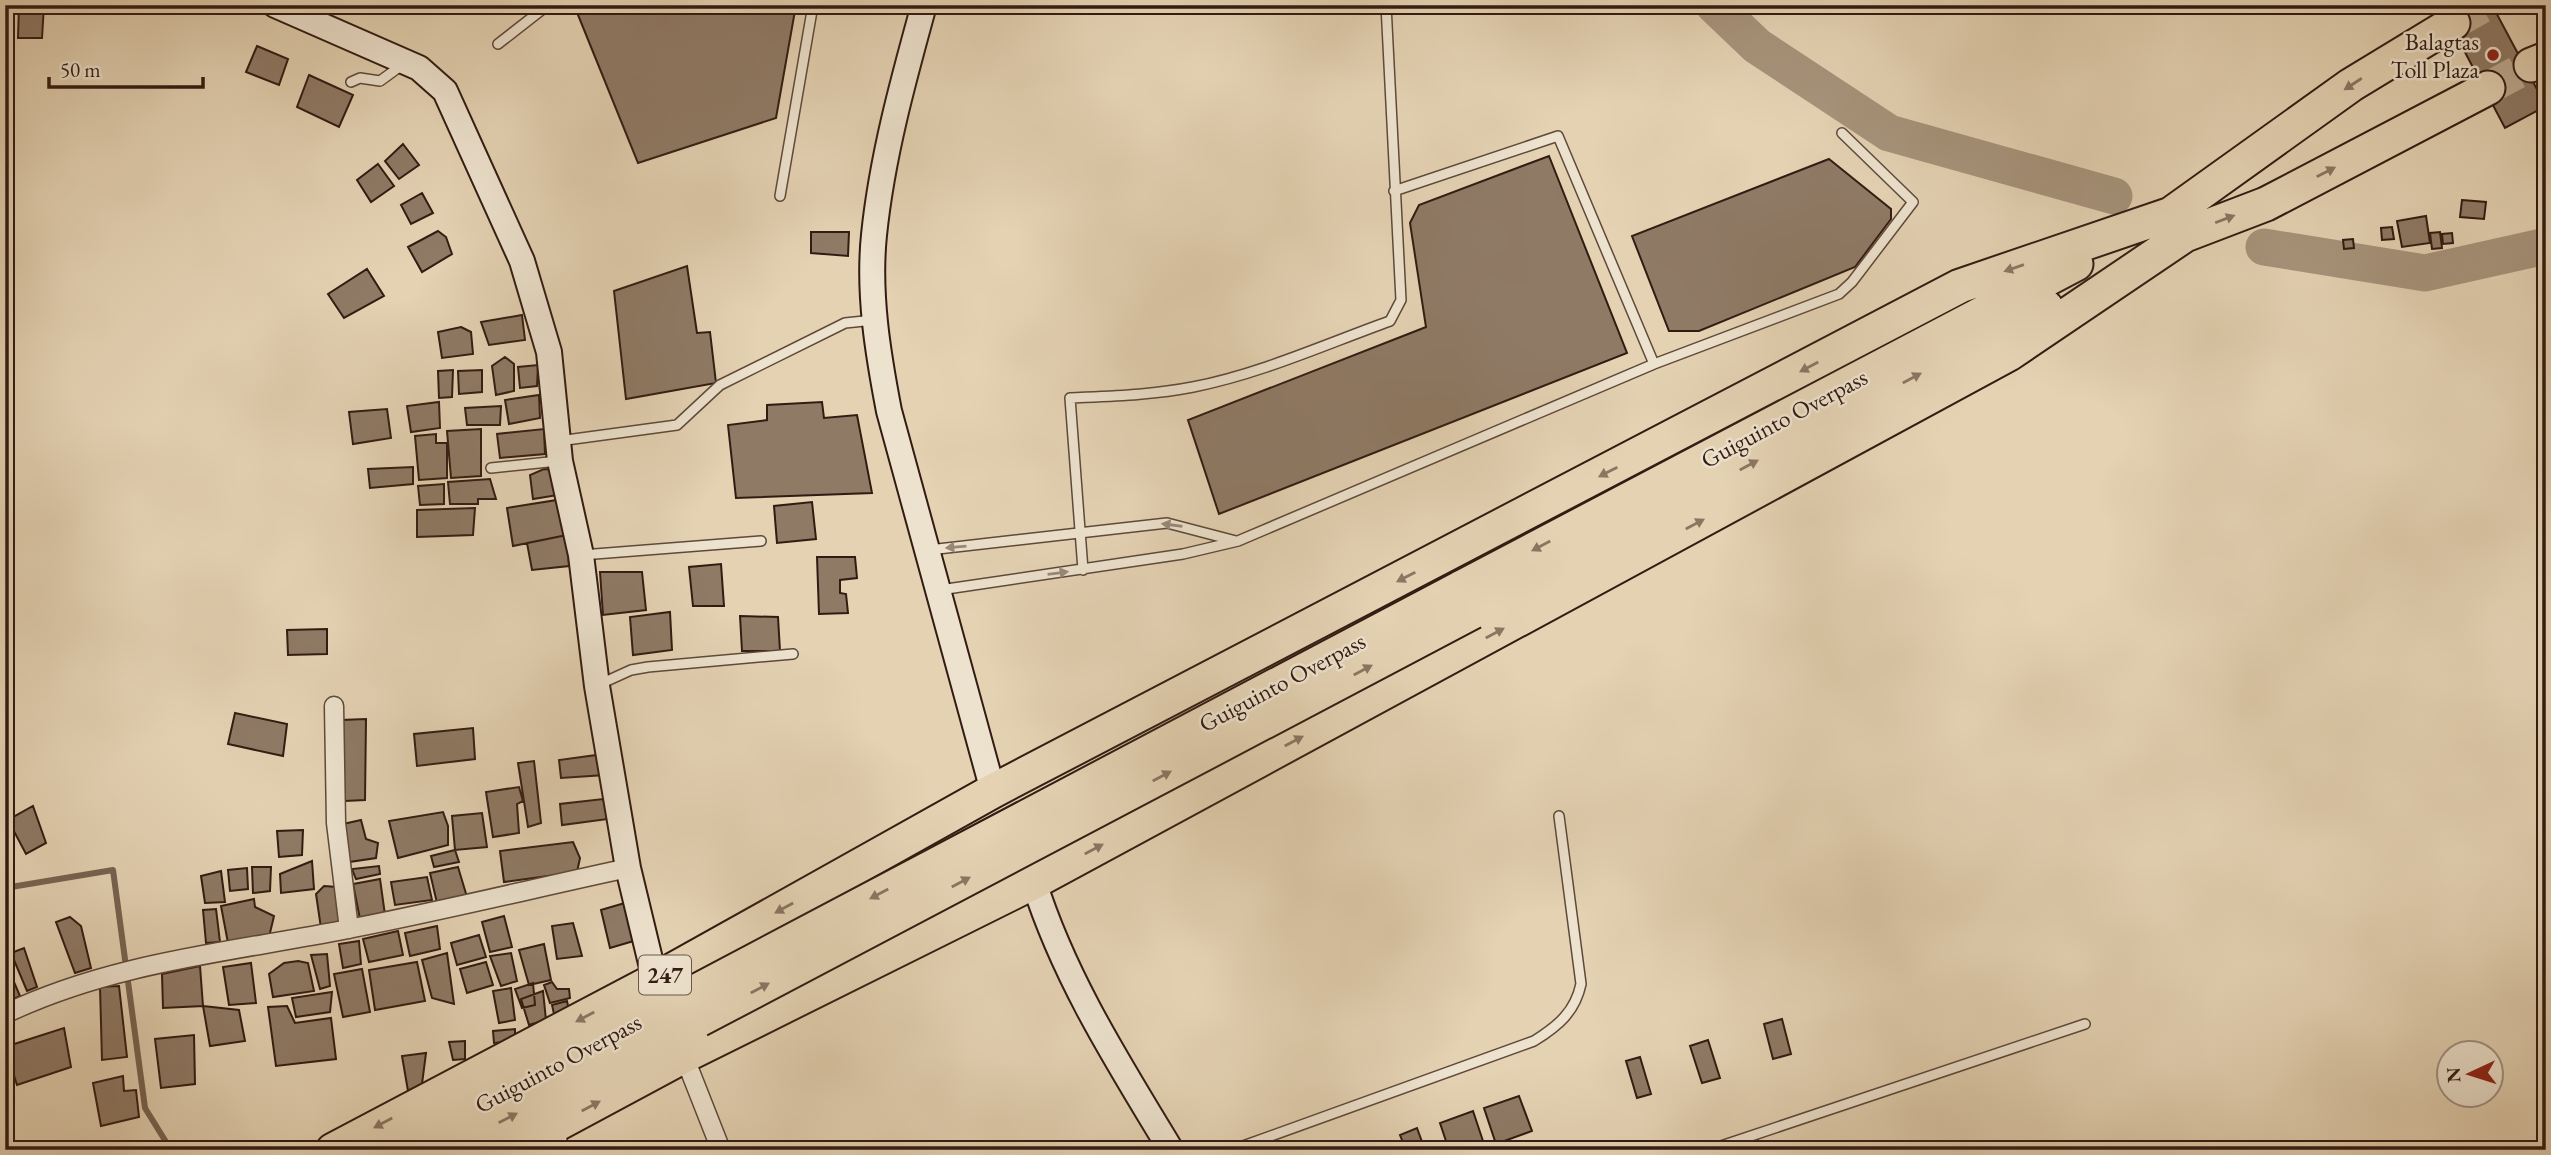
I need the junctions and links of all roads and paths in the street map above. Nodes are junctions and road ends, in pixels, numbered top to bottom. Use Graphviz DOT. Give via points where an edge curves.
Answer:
graph roads {
  1 [pos="275,5"];
  2 [pos="548,5"];
  3 [pos="813,5"];
  4 [pos="924,5"];
  5 [pos="1386,5"];
  6 [pos="2453,23"];
  7 [pos="498,44"];
  8 [pos="406,62"];
  9 [pos="351,82"];
  10 [pos="2488,88"];
  11 [pos="1842,133"];
  12 [pos="1394,191"];
  13 [pos="780,196"];
  14 [pos="2178,225"];
  15 [pos="876,320"];
  16 [pos="1654,364"];
  17 [pos="559,451"];
  18 [pos="491,468"];
  19 [pos="1081,533"];
  20 [pos="761,541"];
  21 [pos="1238,541"];
  22 [pos="928,550"];
  23 [pos="581,555"];
  24 [pos="1083,570"];
  25 [pos="940,590"];
  26 [pos="793,654"];
  27 [pos="597,686"];
  28 [pos="334,706"];
  29 [pos="993,791"];
  30 [pos="1559,816"];
  31 [pos="628,868"];
  32 [pos="1034,882"];
  33 [pos="349,929"];
  34 [pos="655,981"];
  35 [pos="693,1008"];
  36 [pos="5,1014"];
  37 [pos="2085,1024"];
  38 [pos="684,1056"];
  39 [pos="557,1138"];
  40 [pos="333,1150"];
  41 [pos="394,1150"];
  42 [pos="447,1150"];
  43 [pos="509,1150"];
  44 [pos="721,1150"];
  45 [pos="1171,1150"];
  46 [pos="1232,1150"];
  47 [pos="1709,1150"];
  1 -- 8 [label="main road"];
  2 -- 7 [label="lane"];
  3 -- 13 [label="lane"];
  4 -- 15 [label="main road" via="883,172 874,238"];
  5 -- 12 [label="lane"];
  6 -- 14 [label="highway, one-way" via="2351,85"];
  8 -- 9 [label="lane" via="380,81 360,78"];
  8 -- 17 [label="main road" via="445,91 522,261 549,352"];
  14 -- 10 [label="highway, one-way" via="2266,204"];
  11 -- 16 [label="lane" via="1913,202 1852,282 1839,294"];
  12 -- 16 [label="lane" via="1558,136"];
  12 -- 19 [label="lane" via="1401,300 1390,321 1194,387 1070,398"];
  14 -- 29 [label="highway, one-way" via="1960,286"];
  32 -- 14 [label="highway, one-way" via="2009,354"];
  14 -- 35 [label="highway, Guiguinto Overpass, bridge"];
  15 -- 17 [label="lane" via="845,323 720,384 677,425"];
  15 -- 22 [label="main road" via="889,411"];
  16 -- 21 [label="lane"];
  17 -- 18 [label="lane"];
  17 -- 23 [label="main road"];
  21 -- 19 [label="lane, one-way" via="1167,523"];
  19 -- 22 [label="lane, one-way"];
  19 -- 24 [label="lane"];
  20 -- 23 [label="lane"];
  21 -- 24 [label="lane"];
  22 -- 25 [label="main road"];
  23 -- 27 [label="main road"];
  25 -- 24 [label="lane, one-way"];
  25 -- 29 [label="main road"];
  26 -- 27 [label="lane" via="639,668"];
  27 -- 31 [label="main road"];
  28 -- 33 [label="street" via="336,823"];
  29 -- 34 [label="highway, 247, one-way"];
  30 -- 46 [label="lane" via="1581,984 1577,1001 1559,1025 1534,1041"];
  31 -- 33 [label="street"];
  31 -- 34 [label="main road"];
  32 -- 38 [label="highway"];
  32 -- 45 [label="main road" via="1046,919 1094,1022"];
  33 -- 36 [label="street" via="120,971 42,996"];
  34 -- 40 [label="highway, 247, one-way"];
  35 -- 41 [label="highway, Guiguinto Overpass"];
  42 -- 35 [label="highway, Guiguinto Overpass, one-way"];
  37 -- 47 [label="lane"];
  39 -- 38 [label="highway, one-way"];
  38 -- 44 [label="street"];
  39 -- 43 [label="highway"];
}
